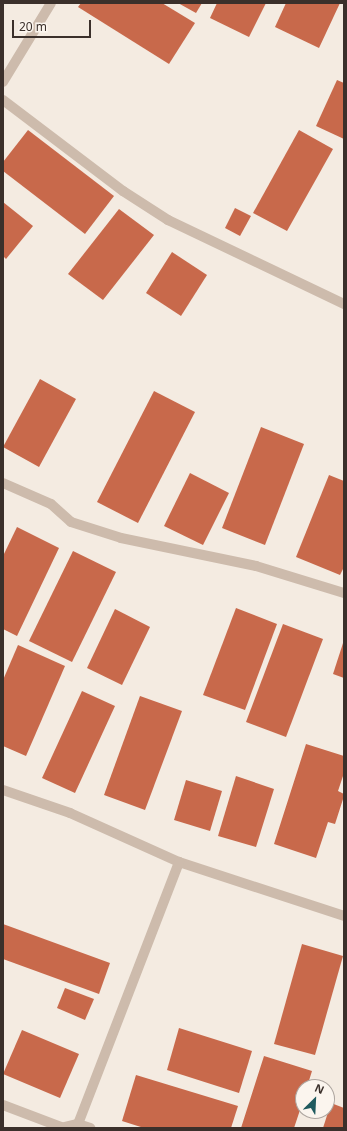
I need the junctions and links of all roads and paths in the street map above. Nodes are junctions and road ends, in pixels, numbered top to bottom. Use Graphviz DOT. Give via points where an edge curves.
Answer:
graph roads {
  1 [pos="51,3"];
  2 [pos="3,82"];
  3 [pos="3,100"];
  4 [pos="344,304"];
  5 [pos="3,483"];
  6 [pos="344,593"];
  7 [pos="3,790"];
  8 [pos="179,862"];
  9 [pos="344,916"];
  10 [pos="3,1105"];
  11 [pos="78,1124"];
  12 [pos="61,1127"];
  13 [pos="90,1128"];
  1 -- 2 [label="street"];
  3 -- 4 [label="street" via="123,191 168,220"];
  5 -- 6 [label="street" via="51,504 71,522 121,538 256,566"];
  7 -- 8 [label="street" via="70,812"];
  8 -- 9 [label="street"];
  8 -- 11 [label="street"];
  10 -- 12 [label="street"];
  11 -- 12 [label="street"];
  11 -- 13 [label="street"];
}
